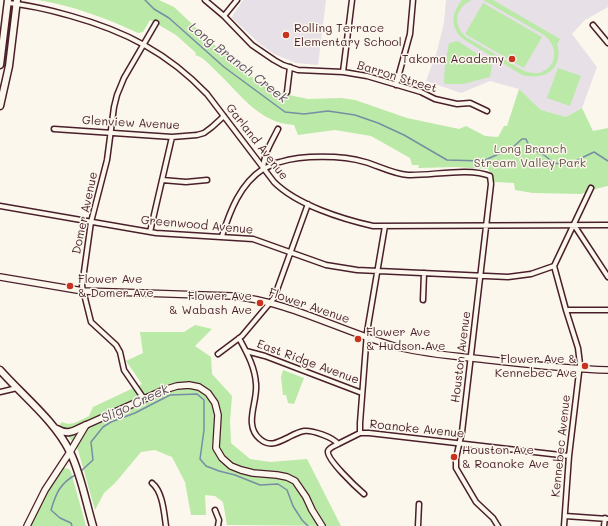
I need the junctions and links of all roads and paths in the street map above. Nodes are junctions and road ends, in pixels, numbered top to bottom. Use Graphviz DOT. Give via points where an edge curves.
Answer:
graph roads {
  1 [pos="205,0"];
  2 [pos="237,0"];
  3 [pos="352,0"];
  4 [pos="413,0"];
  5 [pos="8,1"];
  6 [pos="17,2"];
  7 [pos="224,16"];
  8 [pos="156,23"];
  9 [pos="593,25"];
  10 [pos="608,43"];
  11 [pos="143,44"];
  12 [pos="0,65"];
  13 [pos="290,67"];
  14 [pos="343,72"];
  15 [pos="396,85"];
  16 [pos="287,92"];
  17 [pos="0,106"];
  18 [pos="486,110"];
  19 [pos="224,116"];
  20 [pos="54,129"];
  21 [pos="278,129"];
  22 [pos="110,132"];
  23 [pos="172,137"];
  24 [pos="263,169"];
  25 [pos="162,180"];
  26 [pos="207,180"];
  27 [pos="591,188"];
  28 [pos="308,204"];
  29 [pos="0,206"];
  30 [pos="91,222"];
  31 [pos="574,225"];
  32 [pos="608,225"];
  33 [pos="385,226"];
  34 [pos="486,226"];
  35 [pos="150,232"];
  36 [pos="222,236"];
  37 [pos="291,251"];
  38 [pos="554,266"];
  39 [pos="378,270"];
  40 [pos="424,273"];
  41 [pos="480,276"];
  42 [pos="0,277"];
  43 [pos="608,277"];
  44 [pos="83,291"];
  45 [pos="423,300"];
  46 [pos="271,303"];
  47 [pos="566,310"];
  48 [pos="608,310"];
  49 [pos="239,338"];
  50 [pos="366,338"];
  51 [pos="246,351"];
  52 [pos="218,354"];
  53 [pos="471,358"];
  54 [pos="579,369"];
  55 [pos="0,370"];
  56 [pos="608,370"];
  57 [pos="17,388"];
  58 [pos="0,392"];
  59 [pos="362,393"];
  60 [pos="144,399"];
  61 [pos="86,425"];
  62 [pos="56,429"];
  63 [pos="360,433"];
  64 [pos="338,444"];
  65 [pos="459,444"];
  66 [pos="70,452"];
  67 [pos="569,456"];
  68 [pos="152,483"];
  69 [pos="364,494"];
  70 [pos="419,504"];
  71 [pos="215,510"];
  72 [pos="565,516"];
  73 [pos="606,518"];
  74 [pos="27,526"];
  75 [pos="93,526"];
  76 [pos="166,526"];
  77 [pos="218,526"];
  78 [pos="322,526"];
  79 [pos="418,526"];
  80 [pos="498,526"];
  81 [pos="564,526"];
  82 [pos="604,526"];
  1 -- 7 [label="street, Barron Street"];
  2 -- 7 [label="street"];
  3 -- 14 [label="street"];
  4 -- 15 [label="street" via="410,34"];
  5 -- 6 [label="street, Garland Avenue"];
  5 -- 12 [label="main road"];
  6 -- 11 [label="street, Garland Avenue" via="116,30"];
  6 -- 17 [label="main road" via="9,66"];
  7 -- 13 [label="street, Barron Street" via="260,52"];
  8 -- 11 [label="street, Domer Avenue"];
  9 -- 10 [label="street"];
  11 -- 19 [label="street, Garland Avenue" via="199,86"];
  11 -- 22 [label="street, Domer Avenue" via="118,92"];
  13 -- 14 [label="street, Barron Street" via="308,71"];
  13 -- 16 [label="street"];
  14 -- 15 [label="street, Barron Street"];
  15 -- 18 [label="street, Barron Street" via="435,99 457,104 470,103"];
  19 -- 23 [label="street, Glenview Avenue" via="204,133"];
  19 -- 24 [label="street, Garland Avenue"];
  20 -- 22 [label="street, Glenview Avenue"];
  21 -- 24 [label="street" via="263,159"];
  22 -- 23 [label="street, Glenview Avenue"];
  22 -- 30 [label="street, Domer Avenue" via="107,160"];
  23 -- 25 [label="street"];
  24 -- 28 [label="street, Garland Avenue" via="282,190"];
  24 -- 34 [label="street, Houston Avenue" via="288,160 332,157 364,161 408,175 464,172 485,174 490,176 491,184"];
  24 -- 36 [label="street" via="254,175 240,192"];
  25 -- 26 [label="street"];
  25 -- 35 [label="street"];
  27 -- 31 [label="street"];
  28 -- 33 [label="street, Garland Avenue" via="358,222"];
  28 -- 37 [label="street"];
  29 -- 30 [label="street, Greenwood Avenue"];
  30 -- 35 [label="street, Greenwood Avenue"];
  30 -- 44 [label="street, Domer Avenue"];
  31 -- 32 [label="street, Garland Avenue"];
  31 -- 34 [label="street, Garland Avenue"];
  31 -- 38 [label="street"];
  31 -- 43 [label="street"];
  33 -- 34 [label="street, Garland Avenue"];
  33 -- 39 [label="street"];
  34 -- 41 [label="street, Houston Avenue"];
  35 -- 36 [label="street, Greenwood Avenue"];
  36 -- 37 [label="street, Greenwood Avenue" via="253,239"];
  37 -- 39 [label="street, Greenwood Avenue" via="336,267"];
  37 -- 46 [label="street"];
  38 -- 41 [label="street, Greenwood Avenue" via="518,277"];
  38 -- 47 [label="street, Kennebec Avenue"];
  39 -- 40 [label="street, Greenwood Avenue"];
  39 -- 50 [label="street"];
  40 -- 41 [label="street, Greenwood Avenue"];
  40 -- 45 [label="street"];
  41 -- 53 [label="street, Houston Avenue"];
  42 -- 44 [label="street, Flower Avenue"];
  44 -- 46 [label="street, Flower Avenue" via="248,297"];
  44 -- 60 [label="street, Domer Avenue" via="91,322 116,345 124,370"];
  46 -- 49 [label="street"];
  46 -- 50 [label="street, Flower Avenue"];
  47 -- 48 [label="street"];
  47 -- 54 [label="street, Kennebec Avenue" via="578,348"];
  49 -- 51 [label="street"];
  49 -- 52 [label="street"];
  50 -- 53 [label="street, Flower Avenue" via="411,350"];
  50 -- 59 [label="street"];
  51 -- 59 [label="street, East Ridge Avenue"];
  51 -- 64 [label="street" via="253,365 257,385 251,422 256,436 264,443 272,444 300,432 310,431 333,439"];
  53 -- 54 [label="street, Flower Avenue"];
  53 -- 65 [label="street, Houston Avenue"];
  54 -- 56 [label="street, Flower Avenue"];
  54 -- 67 [label="street, Kennebec Avenue"];
  55 -- 57 [label="main road"];
  57 -- 58 [label="street"];
  57 -- 62 [label="main road"];
  59 -- 63 [label="street"];
  60 -- 61 [label="street"];
  60 -- 78 [label="street" via="177,386 189,385 208,392 218,409 216,448 222,458 241,470 287,477 295,481"];
  61 -- 62 [label="main road" via="68,433"];
  61 -- 66 [label="street"];
  62 -- 66 [label="main road"];
  63 -- 64 [label="street, Roanoke Avenue"];
  63 -- 65 [label="street, Roanoke Avenue"];
  64 -- 69 [label="street" via="330,448 328,456"];
  65 -- 67 [label="street, Roanoke Avenue"];
  65 -- 80 [label="street, Houston Avenue" via="456,468 476,502"];
  66 -- 74 [label="street" via="45,490"];
  66 -- 75 [label="main road"];
  67 -- 72 [label="street, Kennebec Avenue"];
  68 -- 76 [label="street" via="160,495"];
  70 -- 79 [label="street"];
  71 -- 77 [label="street" via="219,520"];
  72 -- 73 [label="street"];
  72 -- 81 [label="street, Kennebec Avenue"];
  73 -- 82 [label="street"];
}
